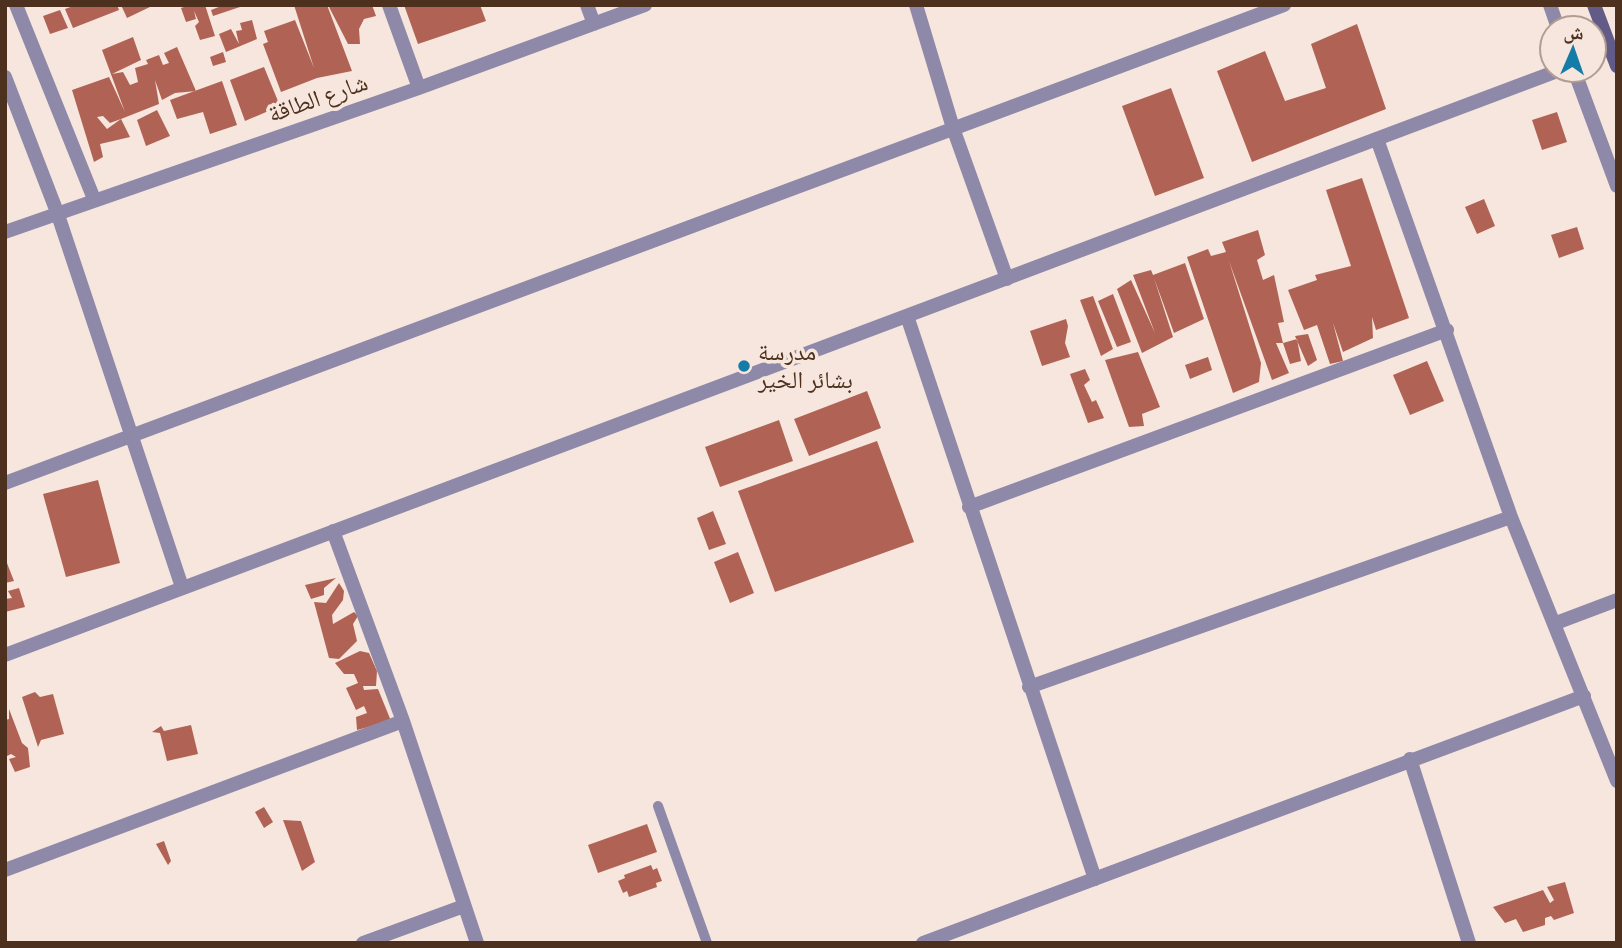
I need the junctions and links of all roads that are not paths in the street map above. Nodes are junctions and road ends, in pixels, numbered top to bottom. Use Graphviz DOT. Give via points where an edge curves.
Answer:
graph roads {
  1 [pos="16,5"];
  2 [pos="389,5"];
  3 [pos="587,5"];
  4 [pos="645,5"];
  5 [pos="916,5"];
  6 [pos="1284,5"];
  7 [pos="1594,5"];
  8 [pos="594,24"];
  9 [pos="1617,66"];
  10 [pos="5,78"];
  11 [pos="1538,78"];
  12 [pos="1579,84"];
  13 [pos="419,88"];
  14 [pos="953,128"];
  15 [pos="1377,139"];
  16 [pos="1617,186"];
  17 [pos="94,199"];
  18 [pos="57,212"];
  19 [pos="5,232"];
  20 [pos="1007,279"];
  21 [pos="907,316"];
  22 [pos="1447,330"];
  23 [pos="129,437"];
  24 [pos="5,483"];
  25 [pos="969,507"];
  26 [pos="1511,517"];
  27 [pos="334,531"];
  28 [pos="182,587"];
  29 [pos="1617,600"];
  30 [pos="1556,623"];
  31 [pos="5,655"];
  32 [pos="1029,687"];
  33 [pos="1584,696"];
  34 [pos="403,721"];
  35 [pos="1410,759"];
  36 [pos="1617,781"];
  37 [pos="658,806"];
  38 [pos="5,870"];
  39 [pos="1094,878"];
  40 [pos="464,906"];
  41 [pos="929,942"];
  42 [pos="1466,942"];
  43 [pos="363,943"];
  44 [pos="477,943"];
  45 [pos="707,943"];
  1 -- 17 [label="street"];
  2 -- 13 [label="street"];
  3 -- 8 [label="street"];
  4 -- 8 [label="street, شارع الطاقة"];
  5 -- 14 [label="street"];
  6 -- 14 [label="street"];
  7 -- 9 [label="main road"];
  8 -- 13 [label="street, شارع الطاقة"];
  10 -- 18 [label="street"];
  11 -- 15 [label="street"];
  12 -- 16 [label="street"];
  13 -- 17 [label="street, شارع الطاقة"];
  14 -- 20 [label="street"];
  14 -- 23 [label="street"];
  15 -- 20 [label="street"];
  15 -- 22 [label="street"];
  17 -- 18 [label="street, شارع الطاقة"];
  18 -- 19 [label="street, شارع الطاقة"];
  18 -- 23 [label="street"];
  20 -- 21 [label="street"];
  21 -- 25 [label="street"];
  21 -- 27 [label="street"];
  22 -- 25 [label="street"];
  22 -- 26 [label="street"];
  23 -- 24 [label="street"];
  23 -- 28 [label="street"];
  25 -- 32 [label="street"];
  26 -- 30 [label="street"];
  26 -- 32 [label="street"];
  27 -- 28 [label="street"];
  27 -- 34 [label="street"];
  28 -- 31 [label="street"];
  29 -- 30 [label="street"];
  30 -- 33 [label="street"];
  32 -- 39 [label="street"];
  33 -- 35 [label="street"];
  33 -- 36 [label="street"];
  34 -- 38 [label="street"];
  34 -- 40 [label="street"];
  35 -- 39 [label="street"];
  35 -- 42 [label="street"];
  37 -- 45 [label="lane"];
  39 -- 41 [label="street"];
  40 -- 43 [label="street"];
  40 -- 44 [label="street"];
}
